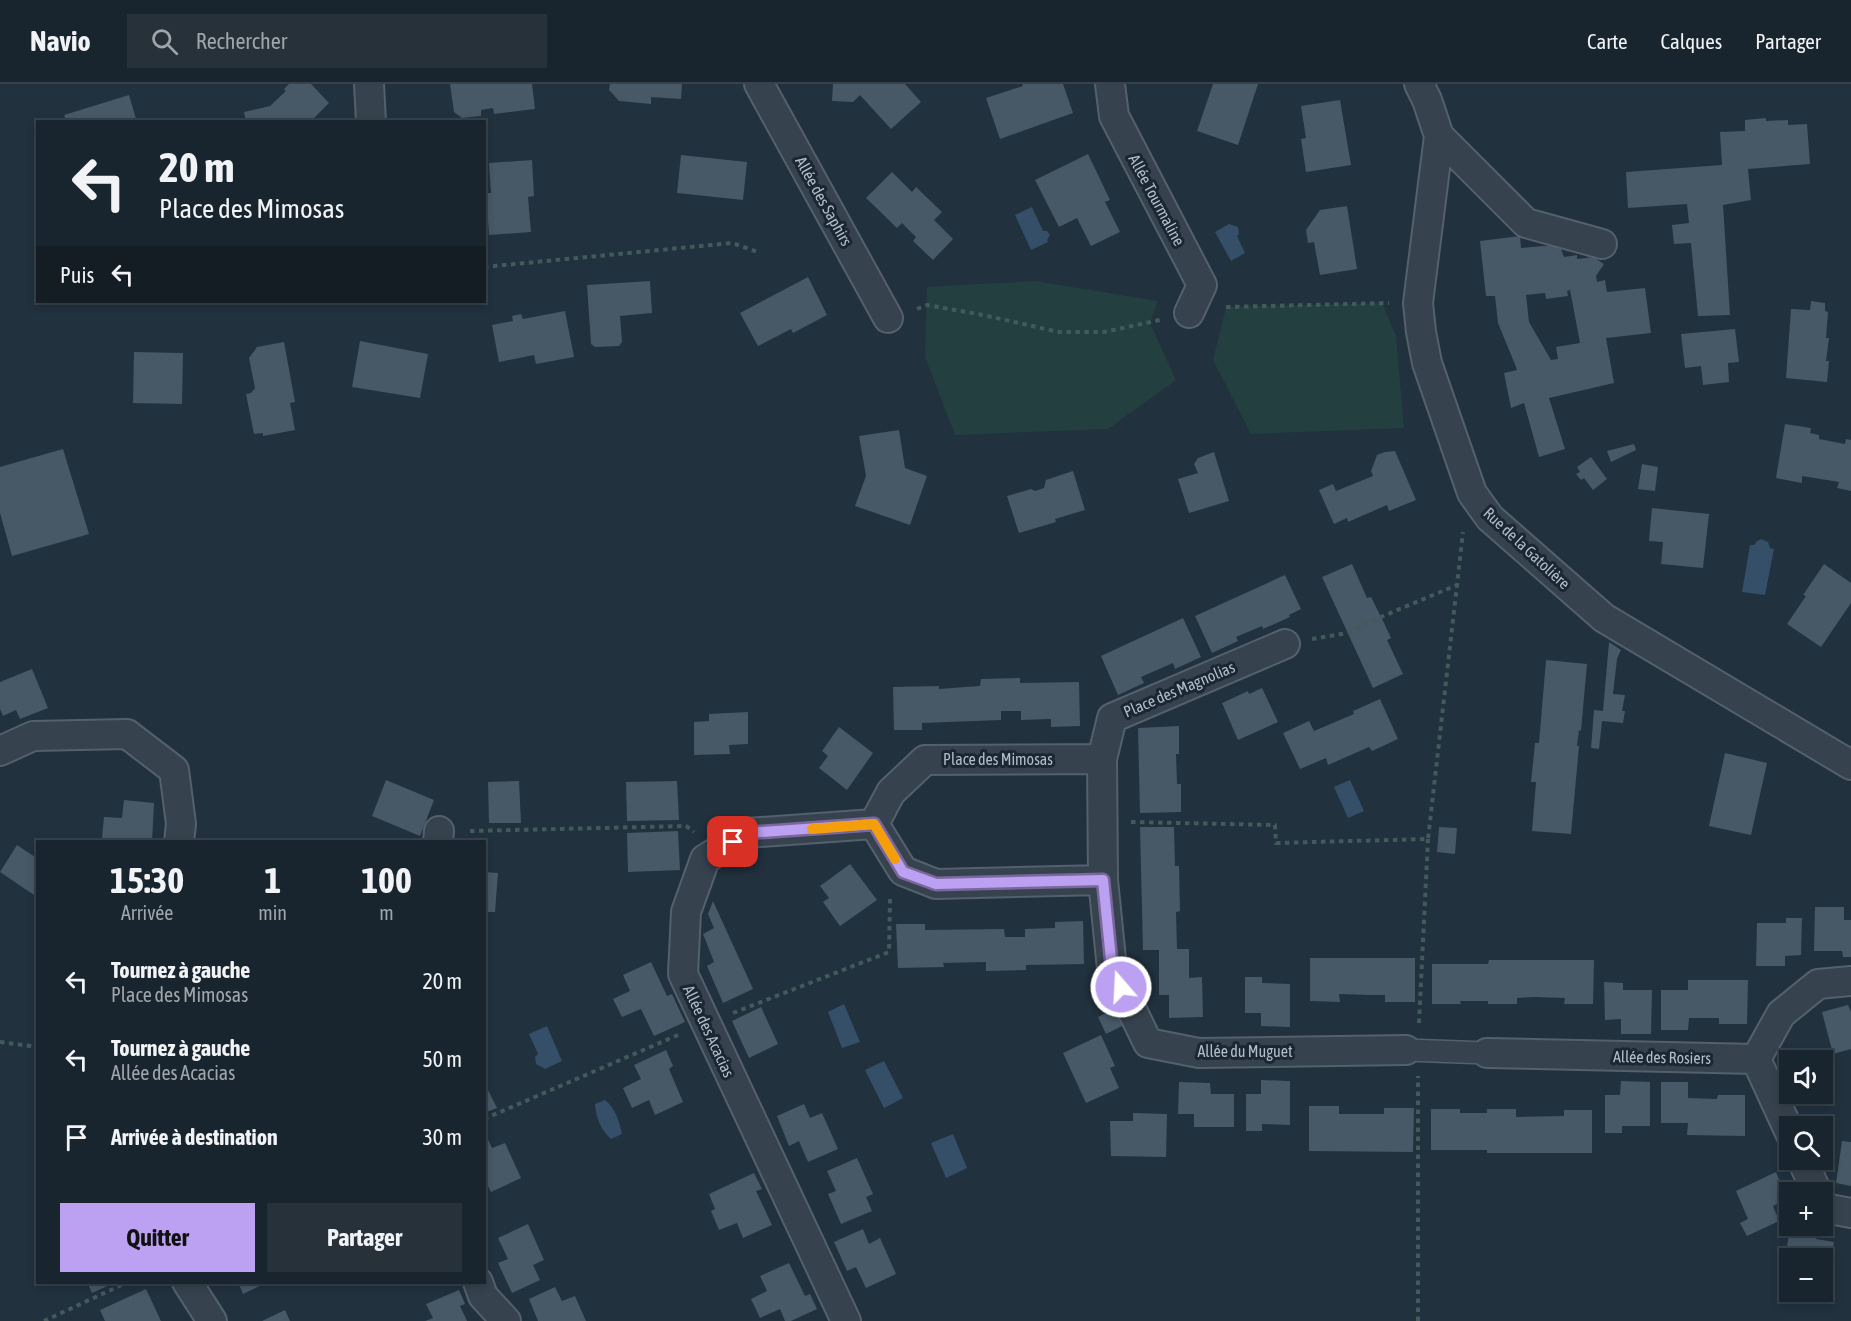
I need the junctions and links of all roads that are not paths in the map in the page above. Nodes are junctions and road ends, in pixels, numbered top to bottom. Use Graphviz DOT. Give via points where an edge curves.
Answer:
graph roads {
  1 [pos="369,84"];
  2 [pos="759,84"];
  3 [pos="1110,84"];
  4 [pos="1419,84"];
  5 [pos="371,120"];
  6 [pos="1438,136"];
  7 [pos="1602,244"];
  8 [pos="1189,313"];
  9 [pos="888,318"];
  10 [pos="1285,644"];
  11 [pos="0,751"];
  12 [pos="1102,759"];
  13 [pos="1842,760"];
  14 [pos="874,824"];
  15 [pos="179,840"];
  16 [pos="1103,880"];
  17 [pos="1851,981"];
  18 [pos="1412,1050"];
  19 [pos="1487,1053"];
  20 [pos="1756,1059"];
  21 [pos="1782,1116"];
  22 [pos="1833,1210"];
  23 [pos="1851,1213"];
  24 [pos="188,1284"];
  25 [pos="478,1284"];
  26 [pos="212,1321"];
  27 [pos="506,1321"];
  28 [pos="846,1321"];
  1 -- 5 [label="street"];
  2 -- 9 [label="street, Allée des Saphirs"];
  3 -- 8 [label="street, Allée Tourmaline" via="1114,116 1202,285"];
  4 -- 6 [label="street, Rue de la Gatolière"];
  6 -- 7 [label="street" via="1526,223"];
  6 -- 13 [label="street, Rue de la Gatolière" via="1418,303 1427,363 1472,493 1490,518 1604,618"];
  10 -- 12 [label="street, Place des Magnolias" via="1112,718"];
  11 -- 15 [label="street" via="33,736 127,734 174,770"];
  12 -- 14 [label="street, Place des Mimosas" via="925,760 891,792"];
  12 -- 16 [label="street"];
  14 -- 16 [label="street" via="903,872 936,884"];
  14 -- 28 [label="street, Allée des Acacias" via="747,833 705,859 686,912 683,974"];
  16 -- 18 [label="street, Allée du Muguet" via="1112,969 1148,1043 1199,1053"];
  17 -- 20 [label="street" via="1818,984 1780,1014"];
  18 -- 19 [label="street"];
  19 -- 20 [label="street, Allée des Rosiers"];
  20 -- 21 [label="street"];
  22 -- 23 [label="street"];
  24 -- 26 [label="street"];
  25 -- 27 [label="street" via="483,1296"];
}
